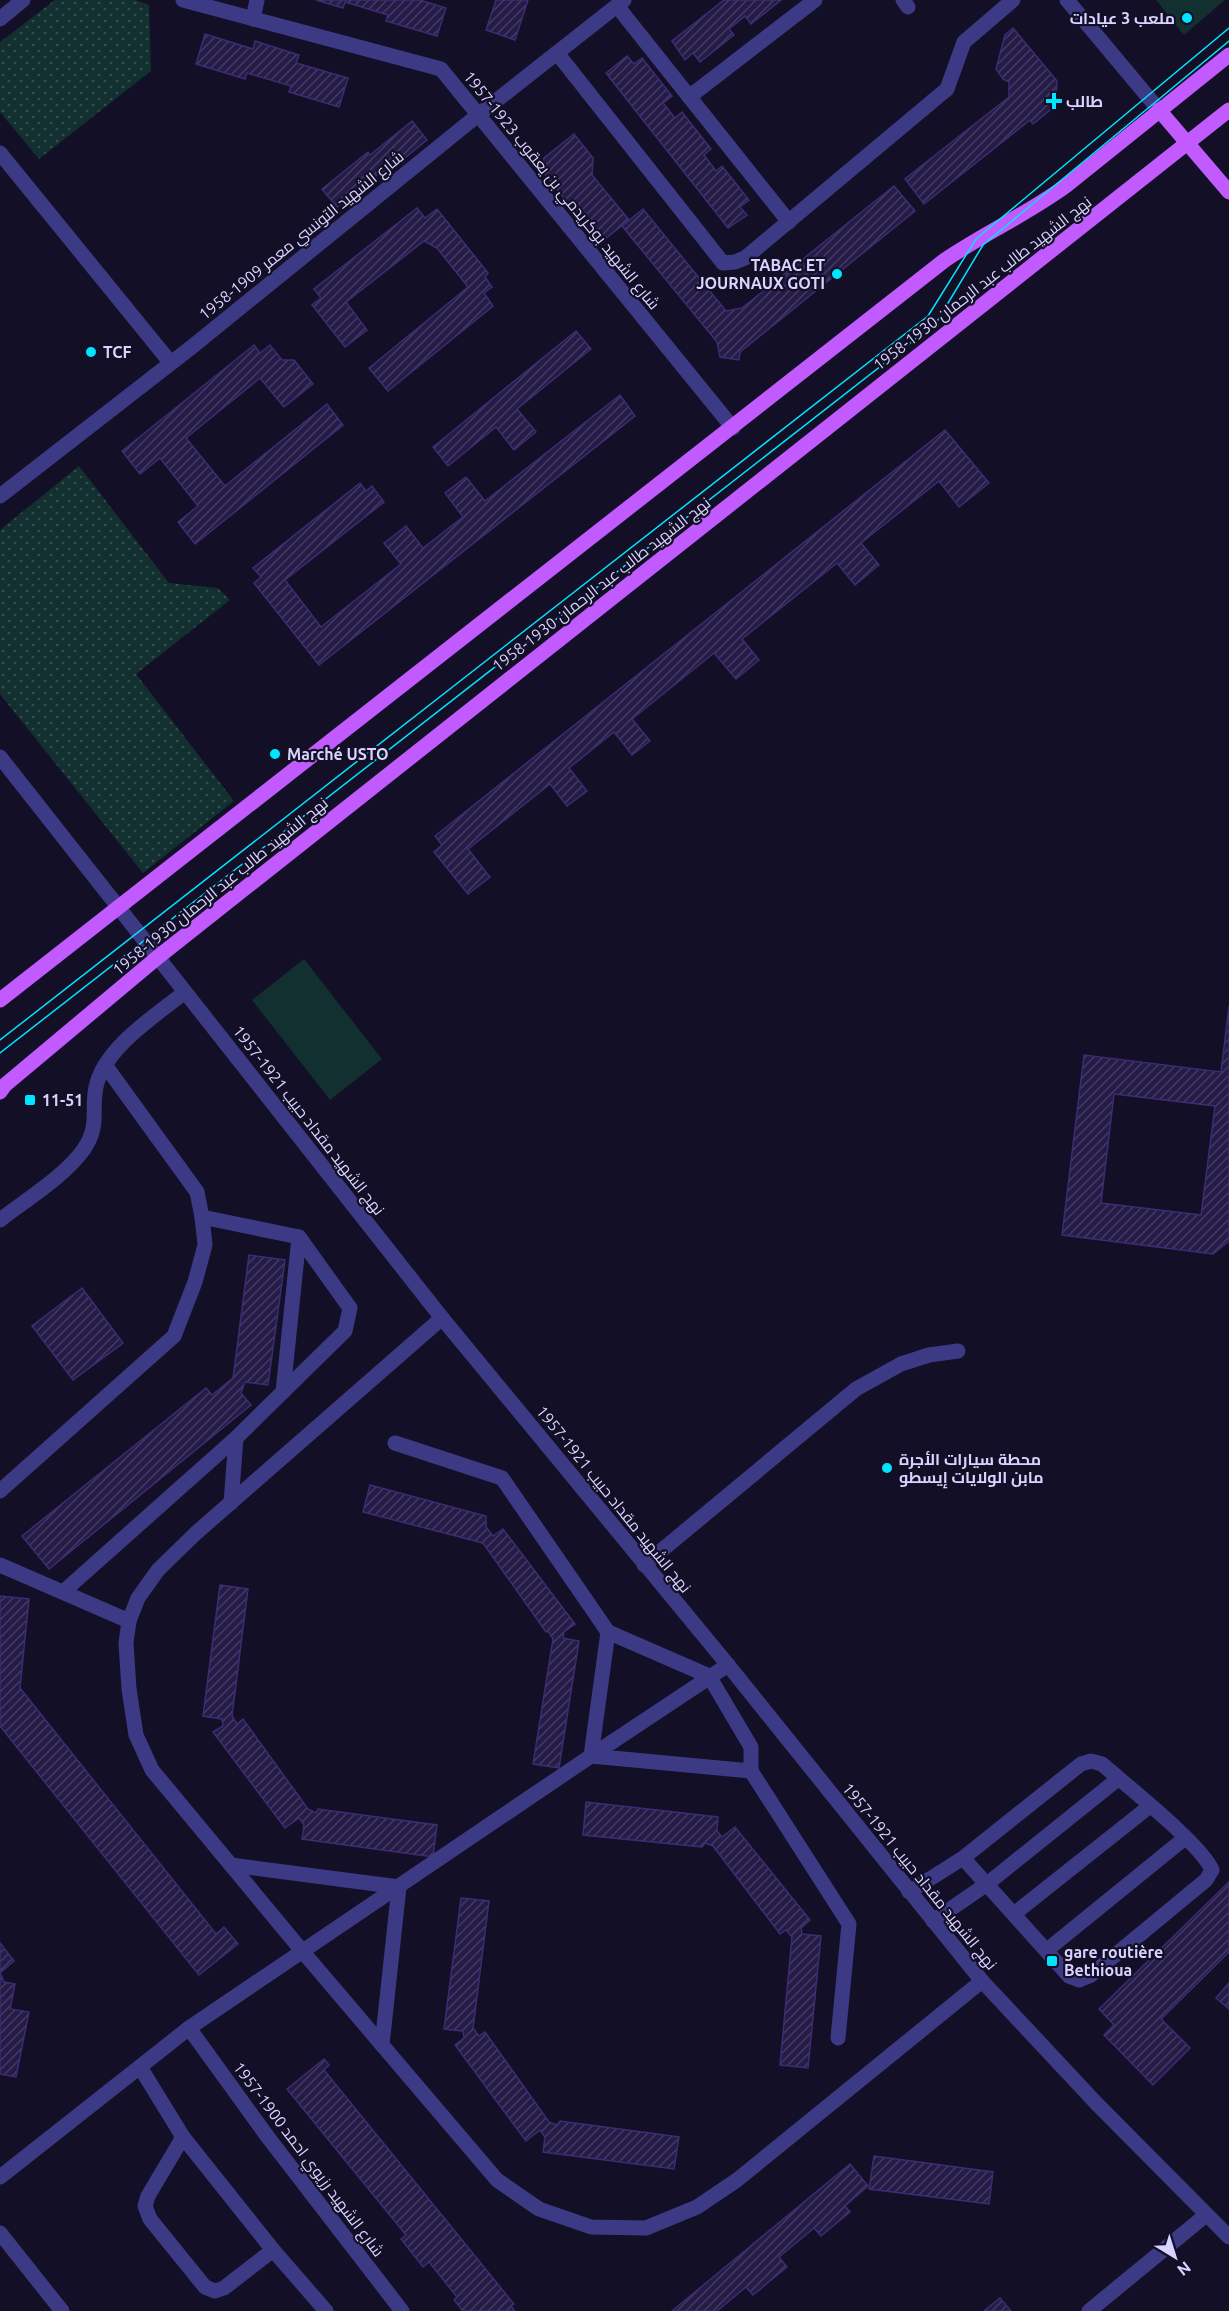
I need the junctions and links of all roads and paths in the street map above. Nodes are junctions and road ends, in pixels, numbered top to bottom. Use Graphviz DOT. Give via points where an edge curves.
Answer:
graph roads {
  1 [pos="23,0"];
  2 [pos="183,0"];
  3 [pos="257,0"];
  4 [pos="815,0"];
  5 [pos="1013,0"];
  6 [pos="1067,0"];
  7 [pos="621,3"];
  8 [pos="0,19"];
  9 [pos="253,19"];
  10 [pos="557,52"];
  11 [pos="1229,55"];
  12 [pos="689,97"];
  13 [pos="1159,110"];
  14 [pos="1229,110"];
  15 [pos="478,115"];
  16 [pos="1187,144"];
  17 [pos="0,153"];
  18 [pos="1229,192"];
  19 [pos="789,222"];
  20 [pos="170,362"];
  21 [pos="733,428"];
  22 [pos="0,496"];
  23 [pos="0,757"];
  24 [pos="118,906"];
  25 [pos="158,957"];
  26 [pos="185,992"];
  27 [pos="0,1000"];
  28 [pos="105,1065"];
  29 [pos="0,1092"];
  30 [pos="202,1217"];
  31 [pos="0,1220"];
  32 [pos="299,1238"];
  33 [pos="442,1318"];
  34 [pos="958,1351"];
  35 [pos="283,1392"];
  36 [pos="236,1438"];
  37 [pos="395,1443"];
  38 [pos="0,1491"];
  39 [pos="231,1503"];
  40 [pos="0,1565"];
  41 [pos="644,1565"];
  42 [pos="63,1592"];
  43 [pos="129,1621"];
  44 [pos="608,1632"];
  45 [pos="728,1665"];
  46 [pos="710,1676"];
  47 [pos="591,1755"];
  48 [pos="752,1771"];
  49 [pos="1118,1779"];
  50 [pos="1150,1806"];
  51 [pos="1185,1838"];
  52 [pos="963,1858"];
  53 [pos="231,1865"];
  54 [pos="987,1884"];
  55 [pos="399,1887"];
  56 [pos="909,1892"];
  57 [pos="1014,1914"];
  58 [pos="933,1921"];
  59 [pos="1047,1950"];
  60 [pos="303,1952"];
  61 [pos="982,1981"];
  62 [pos="189,2028"];
  63 [pos="838,2038"];
  64 [pos="382,2045"];
  65 [pos="140,2067"];
  66 [pos="183,2137"];
  67 [pos="0,2177"];
  68 [pos="1206,2215"];
  69 [pos="0,2233"];
  70 [pos="1229,2237"];
  71 [pos="273,2250"];
  72 [pos="63,2311"];
  73 [pos="326,2311"];
  74 [pos="402,2311"];
  75 [pos="1089,2311"];
  1 -- 8 [label="street"];
  2 -- 9 [label="street, شارع الشهيد بوكريدمي بن يعقوب 1923-1957"];
  3 -- 9 [label="street"];
  4 -- 12 [label="street"];
  5 -- 19 [label="street" via="964,42 947,89"];
  6 -- 13 [label="street"];
  7 -- 10 [label="street, شارع الشهيد التونسي معمر 1909-1958"];
  7 -- 12 [label="street"];
  9 -- 15 [label="street, شارع الشهيد بوكريدمي بن يعقوب 1923-1957" via="441,69"];
  10 -- 15 [label="street, شارع الشهيد التونسي معمر 1909-1958"];
  10 -- 19 [label="street" via="723,263 745,258"];
  11 -- 13 [label="main road, نهج الشهيد طالب عبد الرحمان 1930-1958"];
  12 -- 19 [label="street"];
  13 -- 16 [label="main road"];
  13 -- 21 [label="main road, نهج الشهيد طالب عبد الرحمان 1930-1958" via="1052,196 945,260"];
  14 -- 16 [label="main road, نهج الشهيد طالب عبد الرحمان 1930-1958"];
  15 -- 20 [label="street, شارع الشهيد التونسي معمر 1909-1958"];
  15 -- 21 [label="street, شارع الشهيد بوكريدمي بن يعقوب 1923-1957"];
  16 -- 18 [label="main road"];
  16 -- 25 [label="main road, نهج الشهيد طالب عبد الرحمان 1930-1958"];
  17 -- 20 [label="street"];
  20 -- 22 [label="street, شارع الشهيد التونسي معمر 1909-1958"];
  21 -- 24 [label="main road, نهج الشهيد طالب عبد الرحمان 1930-1958"];
  23 -- 24 [label="street, نهج الشهيد مقداد حبيب 1921-1957"];
  24 -- 25 [label="street, نهج الشهيد مقداد حبيب 1921-1957"];
  24 -- 27 [label="main road, نهج الشهيد طالب عبد الرحمان 1930-1958"];
  25 -- 26 [label="street, نهج الشهيد مقداد حبيب 1921-1957"];
  25 -- 29 [label="main road, نهج الشهيد طالب عبد الرحمان 1930-1958"];
  26 -- 28 [label="street" via="121,1045"];
  26 -- 33 [label="street, نهج الشهيد مقداد حبيب 1921-1957"];
  28 -- 30 [label="street" via="197,1192"];
  28 -- 31 [label="street" via="95,1089 94,1130 84,1149 69,1166"];
  30 -- 32 [label="street"];
  30 -- 38 [label="street" via="205,1245 174,1336"];
  32 -- 35 [label="street"];
  32 -- 35 [label="street" via="350,1308 345,1331"];
  33 -- 39 [label="street"];
  33 -- 41 [label="street, نهج الشهيد مقداد حبيب 1921-1957"];
  34 -- 41 [label="street" via="901,1364 856,1389"];
  35 -- 36 [label="street"];
  36 -- 39 [label="street"];
  36 -- 42 [label="street"];
  37 -- 44 [label="street" via="502,1478"];
  39 -- 43 [label="street" via="158,1570 138,1598"];
  40 -- 42 [label="street"];
  41 -- 45 [label="street, نهج الشهيد مقداد حبيب 1921-1957"];
  42 -- 43 [label="street"];
  43 -- 53 [label="street" via="126,1643 136,1735 152,1770"];
  44 -- 46 [label="street"];
  44 -- 47 [label="street"];
  45 -- 46 [label="street"];
  45 -- 56 [label="street, نهج الشهيد مقداد حبيب 1921-1957"];
  46 -- 47 [label="street"];
  46 -- 48 [label="street" via="751,1747"];
  47 -- 48 [label="street"];
  47 -- 55 [label="street"];
  48 -- 63 [label="street" via="849,1924"];
  49 -- 50 [label="street"];
  49 -- 52 [label="street" via="1102,1764 1081,1764"];
  49 -- 54 [label="street"];
  50 -- 51 [label="street"];
  50 -- 57 [label="street"];
  51 -- 59 [label="street"];
  51 -- 59 [label="street" via="1207,1859 1212,1870 1206,1880 1091,1975 1079,1980 1069,1976"];
  52 -- 54 [label="street"];
  52 -- 56 [label="street"];
  53 -- 55 [label="street"];
  53 -- 60 [label="street"];
  54 -- 57 [label="street"];
  54 -- 58 [label="street"];
  55 -- 60 [label="street"];
  55 -- 64 [label="street"];
  56 -- 58 [label="street, نهج الشهيد مقداد حبيب 1921-1957"];
  57 -- 59 [label="street"];
  58 -- 61 [label="street, نهج الشهيد مقداد حبيب 1921-1957"];
  60 -- 62 [label="street"];
  60 -- 64 [label="street"];
  61 -- 64 [label="street" via="737,2180 697,2207 646,2228 591,2227 539,2209 497,2180"];
  61 -- 68 [label="street, نهج الشهيد مقداد حبيب 1921-1957"];
  62 -- 65 [label="street"];
  62 -- 74 [label="street, شارع الشهيد رزيوي احمد 1900-1957"];
  65 -- 66 [label="street"];
  65 -- 67 [label="street"];
  66 -- 71 [label="street"];
  66 -- 71 [label="street" via="148,2196 145,2206 150,2219 205,2287 215,2291"];
  68 -- 70 [label="street, نهج الشهيد مقداد حبيب 1921-1957"];
  68 -- 75 [label="street"];
  69 -- 72 [label="street"];
  71 -- 73 [label="street"];
}
